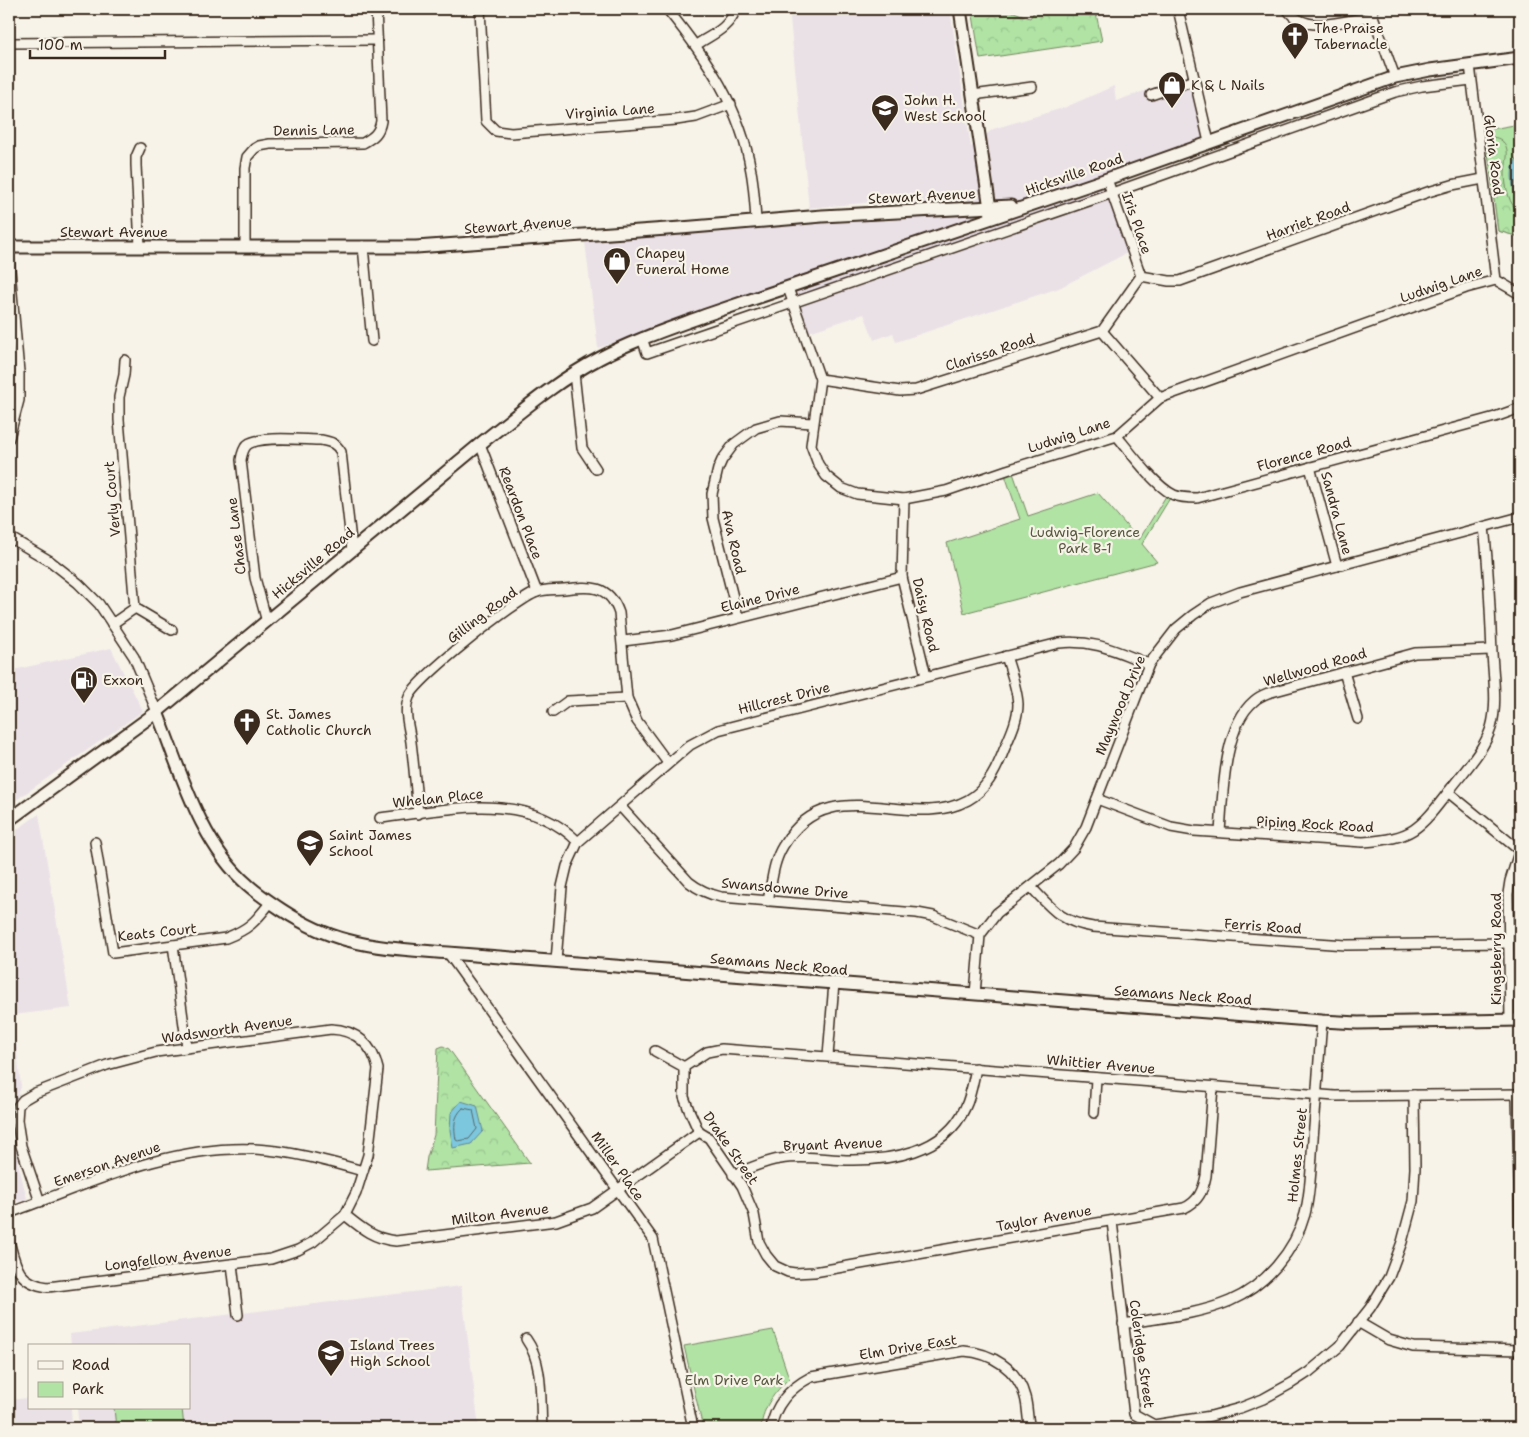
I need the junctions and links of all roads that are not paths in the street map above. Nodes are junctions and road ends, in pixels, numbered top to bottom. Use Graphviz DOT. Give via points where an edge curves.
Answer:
graph roads {
  1 [pos="376,9"];
  2 [pos="480,9"];
  3 [pos="667,9"];
  4 [pos="736,9"];
  5 [pos="960,9"];
  6 [pos="1178,9"];
  7 [pos="1287,9"];
  8 [pos="1373,12"];
  9 [pos="377,40"];
  10 [pos="9,43"];
  11 [pos="696,44"];
  12 [pos="1520,58"];
  13 [pos="1470,64"];
  14 [pos="1395,77"];
  15 [pos="1194,80"];
  16 [pos="1471,80"];
  17 [pos="1032,87"];
  18 [pos="973,95"];
  19 [pos="1151,95"];
  20 [pos="731,104"];
  21 [pos="1209,142"];
  22 [pos="140,148"];
  23 [pos="1107,179"];
  24 [pos="1484,179"];
  25 [pos="1112,193"];
  26 [pos="990,212"];
  27 [pos="756,221"];
  28 [pos="140,246"];
  29 [pos="245,246"];
  30 [pos="363,246"];
  31 [pos="9,247"];
  32 [pos="9,259"];
  33 [pos="1141,276"];
  34 [pos="1496,280"];
  35 [pos="788,288"];
  36 [pos="1520,294"];
  37 [pos="793,302"];
  38 [pos="1102,331"];
  39 [pos="642,338"];
  40 [pos="372,341"];
  41 [pos="125,360"];
  42 [pos="574,373"];
  43 [pos="820,379"];
  44 [pos="1160,398"];
  45 [pos="1520,408"];
  46 [pos="813,423"];
  47 [pos="1117,436"];
  48 [pos="9,438"];
  49 [pos="480,444"];
  50 [pos="1310,467"];
  51 [pos="596,469"];
  52 [pos="904,499"];
  53 [pos="1520,517"];
  54 [pos="1484,527"];
  55 [pos="9,537"];
  56 [pos="352,550"];
  57 [pos="1337,566"];
  58 [pos="902,576"];
  59 [pos="537,592"];
  60 [pos="135,608"];
  61 [pos="738,617"];
  62 [pos="267,622"];
  63 [pos="112,624"];
  64 [pos="172,630"];
  65 [pos="623,641"];
  66 [pos="1491,650"];
  67 [pos="1006,656"];
  68 [pos="1149,664"];
  69 [pos="1344,672"];
  70 [pos="926,676"];
  71 [pos="627,698"];
  72 [pos="157,712"];
  73 [pos="553,712"];
  74 [pos="1358,719"];
  75 [pos="668,762"];
  76 [pos="1448,792"];
  77 [pos="1097,799"];
  78 [pos="620,806"];
  79 [pos="418,814"];
  80 [pos="380,818"];
  81 [pos="9,820"];
  82 [pos="1220,832"];
  83 [pos="95,842"];
  84 [pos="578,842"];
  85 [pos="1520,850"];
  86 [pos="1031,887"];
  87 [pos="768,901"];
  88 [pos="270,903"];
  89 [pos="980,935"];
  90 [pos="1508,943"];
  91 [pos="173,945"];
  92 [pos="448,953"];
  93 [pos="556,961"];
  94 [pos="834,983"];
  95 [pos="975,994"];
  96 [pos="1515,1020"];
  97 [pos="1322,1021"];
  98 [pos="187,1047"];
  99 [pos="655,1051"];
  100 [pos="828,1056"];
  101 [pos="684,1067"];
  102 [pos="976,1068"];
  103 [pos="1096,1078"];
  104 [pos="1213,1087"];
  105 [pos="1316,1094"];
  106 [pos="1519,1094"];
  107 [pos="1414,1095"];
  108 [pos="1094,1113"];
  109 [pos="700,1132"];
  110 [pos="363,1171"];
  111 [pos="733,1175"];
  112 [pos="618,1190"];
  113 [pos="40,1202"];
  114 [pos="9,1213"];
  115 [pos="345,1215"];
  116 [pos="1112,1220"];
  117 [pos="1520,1228"];
  118 [pos="9,1241"];
  119 [pos="232,1264"];
  120 [pos="780,1268"];
  121 [pos="238,1314"];
  122 [pos="1358,1322"];
  123 [pos="1123,1324"];
  124 [pos="526,1339"];
  125 [pos="1520,1350"];
  126 [pos="1188,1424"];
  127 [pos="542,1428"];
  128 [pos="693,1428"];
  129 [pos="771,1428"];
  130 [pos="1030,1428"];
  1 -- 9 [label="street, Dennis Lane"];
  2 -- 20 [label="street, Virginia Lane" via="486,121 496,131 511,133 676,120 696,117"];
  3 -- 11 [label="street"];
  4 -- 11 [label="street" via="725,27"];
  5 -- 18 [label="main road"];
  6 -- 15 [label="street"];
  7 -- 8 [label="street" via="1295,19 1315,25"];
  8 -- 14 [label="street"];
  9 -- 10 [label="street"];
  9 -- 29 [label="street, Dennis Lane" via="379,131 363,143 270,144 254,149 244,168"];
  11 -- 20 [label="street"];
  12 -- 13 [label="main road, Hicksville Road"];
  13 -- 14 [label="main road, Hicksville Road"];
  13 -- 16 [label="street, Gloria Road"];
  14 -- 21 [label="main road, Hicksville Road"];
  15 -- 19 [label="street"];
  15 -- 21 [label="street"];
  16 -- 24 [label="street, Gloria Road"];
  16 -- 25 [label="street" via="1396,92"];
  17 -- 18 [label="street"];
  18 -- 26 [label="main road"];
  20 -- 27 [label="street" via="751,170"];
  21 -- 23 [label="main road, Hicksville Road"];
  22 -- 28 [label="street" via="136,165"];
  23 -- 25 [label="street, Iris Place"];
  23 -- 26 [label="main road, Hicksville Road" via="1028,205"];
  24 -- 33 [label="street, Harriet Road" via="1428,192 1180,281"];
  24 -- 34 [label="street, Gloria Road"];
  25 -- 33 [label="street, Iris Place"];
  25 -- 37 [label="street"];
  26 -- 27 [label="main road, Stewart Avenue"];
  26 -- 35 [label="main road, Hicksville Road"];
  27 -- 30 [label="main road, Stewart Avenue" via="467,244"];
  28 -- 29 [label="main road, Stewart Avenue"];
  28 -- 31 [label="main road, Stewart Avenue"];
  29 -- 30 [label="main road, Stewart Avenue"];
  30 -- 40 [label="street"];
  32 -- 48 [label="street" via="19,400"];
  33 -- 38 [label="street"];
  34 -- 36 [label="street"];
  34 -- 44 [label="street, Ludwig Lane"];
  35 -- 37 [label="street, Ludwig Lane"];
  35 -- 39 [label="main road, Hicksville Road"];
  37 -- 39 [label="street" via="646,353"];
  37 -- 43 [label="street, Ludwig Lane"];
  38 -- 43 [label="street, Clarissa Road" via="916,390 900,392"];
  38 -- 44 [label="street"];
  39 -- 42 [label="main road, Hicksville Road"];
  41 -- 60 [label="street, Verly Court" via="119,420"];
  42 -- 49 [label="main road, Hicksville Road"];
  42 -- 51 [label="street" via="582,448"];
  43 -- 46 [label="street, Ludwig Lane"];
  44 -- 47 [label="street, Ludwig Lane"];
  45 -- 50 [label="street, Florence Road"];
  46 -- 52 [label="street, Ludwig Lane" via="812,451 830,479 841,488 857,494"];
  46 -- 61 [label="street, Ava Road" via="780,421 756,428 734,444 718,469 712,494 713,518"];
  47 -- 50 [label="street, Florence Road" via="1163,488 1184,498 1197,498"];
  47 -- 52 [label="street, Ludwig Lane" via="946,491"];
  49 -- 56 [label="main road, Hicksville Road"];
  49 -- 59 [label="street, Reardon Place"];
  50 -- 57 [label="street, Sandra Lane"];
  52 -- 58 [label="street, Daisy Road"];
  53 -- 54 [label="street, Maywood Drive"];
  54 -- 57 [label="street, Maywood Drive"];
  54 -- 66 [label="street, Piping Rock Road" via="1489,568"];
  55 -- 63 [label="street" via="50,560 78,583 99,604"];
  56 -- 62 [label="main road, Hicksville Road"];
  56 -- 62 [label="street, Chase Lane" via="341,452 337,446 321,440 259,440 246,447 241,460 255,578"];
  57 -- 68 [label="street, Maywood Drive" via="1211,603 1176,629"];
  58 -- 61 [label="street, Elaine Drive"];
  58 -- 70 [label="street, Daisy Road"];
  59 -- 65 [label="street, Gilling Road" via="581,587 602,590 616,603"];
  59 -- 79 [label="street, Gilling Road" via="497,618 420,682 410,695 406,715"];
  60 -- 63 [label="street"];
  60 -- 64 [label="street"];
  61 -- 65 [label="street, Elaine Drive" via="672,635"];
  62 -- 72 [label="main road, Hicksville Road"];
  63 -- 72 [label="street" via="134,657"];
  65 -- 71 [label="street, Gilling Road"];
  66 -- 69 [label="street, Wellwood Road" via="1415,653"];
  66 -- 76 [label="street, Piping Rock Road" via="1494,702 1491,727 1479,751"];
  67 -- 68 [label="street, Hillcrest Drive" via="1059,643 1084,641"];
  67 -- 70 [label="street, Hillcrest Drive"];
  67 -- 87 [label="street" via="1016,695 1017,715 995,771 981,790 969,800 948,808 931,810 851,804 816,813 797,827 783,846"];
  68 -- 77 [label="street, Maywood Drive"];
  69 -- 74 [label="street"];
  69 -- 82 [label="street, Wellwood Road" via="1268,693 1246,710 1232,738 1226,760"];
  70 -- 75 [label="street, Hillcrest Drive" via="718,730 690,744"];
  71 -- 73 [label="street" via="568,701"];
  71 -- 75 [label="street, Gilling Road" via="637,721"];
  72 -- 81 [label="main road, Hicksville Road"];
  72 -- 88 [label="main road, Seamans Neck Road" via="213,843 247,884"];
  75 -- 78 [label="street, Hillcrest Drive"];
  76 -- 82 [label="street, Piping Rock Road" via="1416,828 1390,840 1343,842"];
  76 -- 85 [label="street"];
  77 -- 82 [label="street, Piping Rock Road" via="1171,827"];
  77 -- 86 [label="street, Maywood Drive" via="1074,848"];
  78 -- 84 [label="street, Hillcrest Drive"];
  78 -- 87 [label="street, Swansdowne Drive" via="698,889 721,897"];
  79 -- 80 [label="street, Whelan Place"];
  79 -- 84 [label="street, Whelan Place" via="486,806 510,808 558,825"];
  83 -- 91 [label="street, Keats Court" via="113,953"];
  84 -- 93 [label="street, Hillcrest Drive" via="562,887"];
  85 -- 90 [label="street, Kingsberry Road" via="1508,894"];
  86 -- 89 [label="street, Maywood Drive" via="997,913"];
  86 -- 90 [label="street, Ferris Road" via="1065,919 1093,927 1346,945"];
  87 -- 89 [label="street, Swansdowne Drive" via="917,912"];
  88 -- 91 [label="street, Keats Court" via="242,932 226,938"];
  88 -- 92 [label="main road, Seamans Neck Road" via="301,922 346,940"];
  89 -- 95 [label="street"];
  90 -- 96 [label="street, Kingsberry Road"];
  91 -- 98 [label="street"];
  92 -- 93 [label="main road, Seamans Neck Road"];
  92 -- 112 [label="street, Miller Place"];
  93 -- 94 [label="main road, Seamans Neck Road"];
  94 -- 95 [label="main road, Seamans Neck Road"];
  94 -- 100 [label="street"];
  95 -- 97 [label="main road, Seamans Neck Road"];
  96 -- 97 [label="main road, Seamans Neck Road"];
  97 -- 105 [label="street, Holmes Street"];
  98 -- 110 [label="street, Wadsworth Avenue" via="331,1029 348,1031 359,1037 371,1048 378,1069 368,1155"];
  98 -- 113 [label="street, Wadsworth Avenue" via="107,1065 23,1100 18,1106 17,1120 21,1146"];
  99 -- 101 [label="street"];
  100 -- 101 [label="street, Whittier Avenue" via="722,1048 707,1052"];
  100 -- 102 [label="street, Whittier Avenue"];
  101 -- 109 [label="street, Drake Street" via="684,1098"];
  102 -- 103 [label="street, Whittier Avenue"];
  102 -- 111 [label="street, Bryant Avenue" via="970,1096 960,1118 944,1136 918,1151 872,1159 780,1159"];
  103 -- 104 [label="street, Whittier Avenue"];
  103 -- 108 [label="street"];
  104 -- 105 [label="street, Whittier Avenue"];
  104 -- 116 [label="street, Taylor Avenue" via="1206,1176 1199,1197 1184,1208"];
  105 -- 107 [label="street, Whittier Avenue"];
  105 -- 123 [label="street, Holmes Street" via="1305,1214 1291,1245 1277,1265 1256,1285 1231,1300 1207,1309"];
  106 -- 107 [label="street, Whittier Avenue"];
  106 -- 117 [label="street"];
  107 -- 122 [label="street, Coleridge Street" via="1415,1168 1408,1222 1389,1277"];
  109 -- 111 [label="street, Drake Street" via="705,1134"];
  109 -- 112 [label="street, Milton Avenue"];
  110 -- 113 [label="street, Emerson Avenue" via="311,1156 255,1149 222,1149 149,1162"];
  110 -- 115 [label="street, Wadsworth Avenue"];
  111 -- 120 [label="street, Drake Street" via="748,1198 759,1242 766,1255"];
  112 -- 115 [label="street, Milton Avenue" via="592,1208 556,1221 396,1241 369,1234"];
  112 -- 128 [label="street, Miller Place" via="653,1240"];
  113 -- 114 [label="street, Emerson Avenue"];
  115 -- 119 [label="street, Longfellow Avenue" via="320,1237 298,1250 270,1259"];
  116 -- 120 [label="street, Taylor Avenue" via="814,1272 795,1273"];
  116 -- 123 [label="street, Coleridge Street"];
  118 -- 119 [label="street, Longfellow Avenue" via="16,1268 24,1278 37,1285"];
  119 -- 121 [label="street"];
  122 -- 125 [label="street" via="1389,1340 1413,1347"];
  122 -- 126 [label="street, Coleridge Street" via="1330,1355 1292,1383 1263,1399"];
  123 -- 126 [label="street, Coleridge Street" via="1134,1414 1154,1425"];
  124 -- 127 [label="street" via="538,1368"];
  129 -- 130 [label="street, Elm Drive East" via="780,1403 797,1384 811,1377 964,1351 984,1354 1011,1371 1024,1394"];
}
